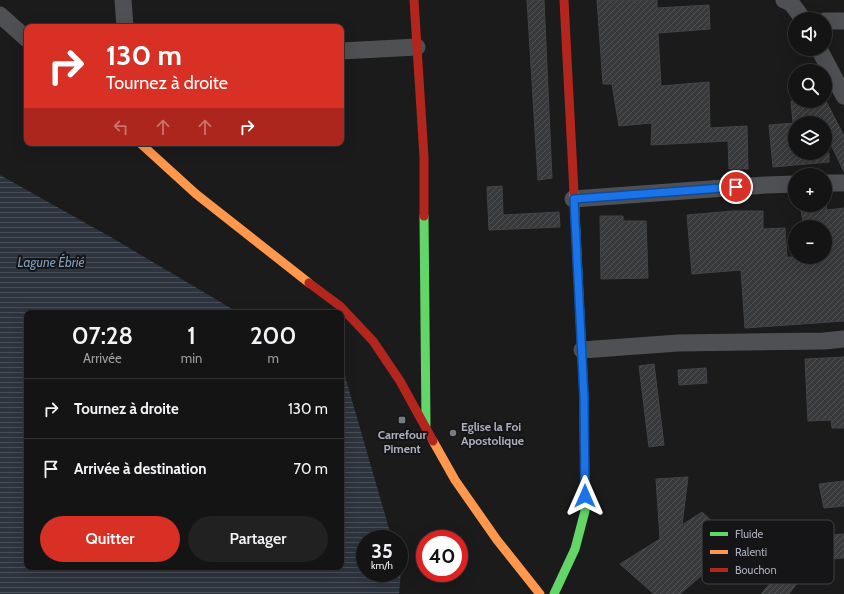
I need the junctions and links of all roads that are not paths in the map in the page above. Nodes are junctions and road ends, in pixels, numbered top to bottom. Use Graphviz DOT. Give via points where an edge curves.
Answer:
graph roads {
  1 [pos="123,0"];
  2 [pos="414,0"];
  3 [pos="564,0"];
  4 [pos="788,1"];
  5 [pos="797,12"];
  6 [pos="0,14"];
  7 [pos="832,21"];
  8 [pos="844,21"];
  9 [pos="125,24"];
  10 [pos="24,36"];
  11 [pos="417,47"];
  12 [pos="344,51"];
  13 [pos="823,56"];
  14 [pos="844,96"];
  15 [pos="143,146"];
  16 [pos="832,183"];
  17 [pos="844,183"];
  18 [pos="788,184"];
  19 [pos="574,199"];
  20 [pos="344,310"];
  21 [pos="344,310"];
  22 [pos="844,339"];
  23 [pos="582,350"];
  24 [pos="426,429"];
  25 [pos="540,594"];
  26 [pos="554,594"];
  1 -- 9 [label="street"];
  2 -- 11 [label="street"];
  3 -- 19 [label="street"];
  4 -- 5 [label="street"];
  6 -- 10 [label="street"];
  7 -- 8 [label="street"];
  11 -- 12 [label="street"];
  11 -- 24 [label="street" via="424,157"];
  13 -- 14 [label="street"];
  15 -- 21 [label="street" via="196,194"];
  16 -- 17 [label="street"];
  18 -- 19 [label="street"];
  19 -- 23 [label="street"];
  20 -- 24 [label="street" via="373,341 400,381"];
  22 -- 23 [label="street" via="678,343"];
  23 -- 26 [label="street" via="585,511 575,549"];
  24 -- 25 [label="street" via="496,540"];
}
